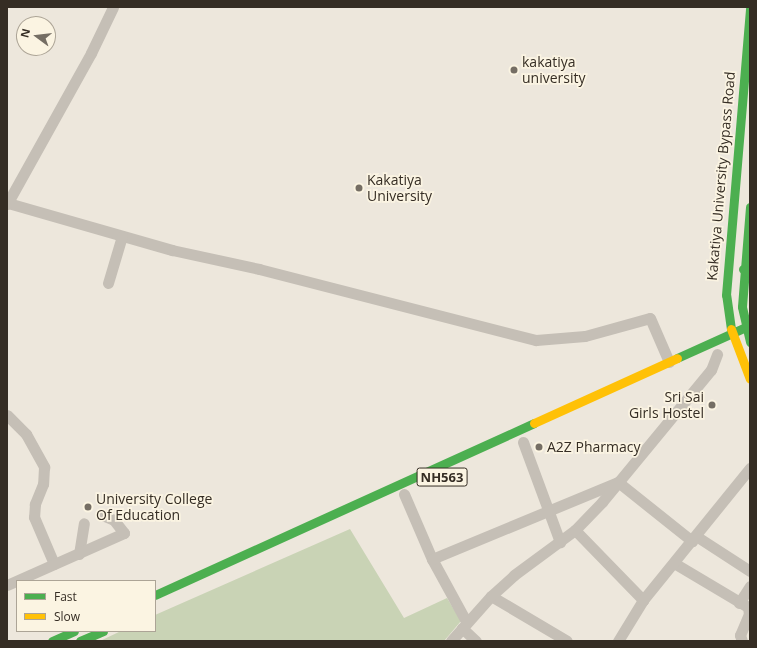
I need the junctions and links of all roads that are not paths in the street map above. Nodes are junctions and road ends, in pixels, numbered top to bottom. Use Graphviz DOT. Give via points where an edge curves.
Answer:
graph roads {
  1 [pos="113,7"];
  2 [pos="750,7"];
  3 [pos="7,204"];
  4 [pos="750,207"];
  5 [pos="122,236"];
  6 [pos="747,271"];
  7 [pos="108,284"];
  8 [pos="748,326"];
  9 [pos="732,334"];
  10 [pos="750,341"];
  11 [pos="727,350"];
  12 [pos="703,361"];
  13 [pos="669,362"];
  14 [pos="750,379"];
  15 [pos="7,415"];
  16 [pos="523,442"];
  17 [pos="750,468"];
  18 [pos="618,482"];
  19 [pos="404,494"];
  20 [pos="548,512"];
  21 [pos="102,514"];
  22 [pos="84,523"];
  23 [pos="575,530"];
  24 [pos="694,538"];
  25 [pos="560,542"];
  26 [pos="79,554"];
  27 [pos="432,558"];
  28 [pos="674,563"];
  29 [pos="54,564"];
  30 [pos="750,571"];
  31 [pos="18,580"];
  32 [pos="750,586"];
  33 [pos="156,594"];
  34 [pos="491,596"];
  35 [pos="643,600"];
  36 [pos="739,603"];
  37 [pos="464,624"];
  38 [pos="72,632"];
  39 [pos="101,632"];
  40 [pos="52,641"];
  41 [pos="80,641"];
  42 [pos="451,641"];
  43 [pos="476,641"];
  44 [pos="567,641"];
  45 [pos="618,641"];
  46 [pos="742,641"];
  1 -- 3 [label="street" via="91,53"];
  2 -- 9 [label="main road, Kakatiya University Bypass Road" via="726,283"];
  3 -- 5 [label="street"];
  4 -- 6 [label="main road"];
  5 -- 7 [label="street"];
  5 -- 13 [label="street" via="536,340 585,336 650,318"];
  6 -- 8 [label="main road" via="742,307"];
  8 -- 9 [label="main road, NH563"];
  8 -- 10 [label="main road"];
  9 -- 11 [label="main road, Kakatiya University Bypass Road"];
  9 -- 13 [label="main road, NH563"];
  10 -- 11 [label="main road"];
  11 -- 12 [label="main road"];
  11 -- 14 [label="main road, Kakatiya University Bypass Road"];
  11 -- 18 [label="street"];
  13 -- 33 [label="main road, NH563"];
  15 -- 29 [label="street" via="26,434 44,467 43,484 34,504 34,517"];
  16 -- 20 [label="street"];
  17 -- 24 [label="street"];
  18 -- 20 [label="street"];
  18 -- 23 [label="street"];
  18 -- 24 [label="street"];
  19 -- 27 [label="street"];
  20 -- 25 [label="street"];
  20 -- 27 [label="street"];
  21 -- 26 [label="street" via="114,520 124,533"];
  22 -- 26 [label="street"];
  23 -- 25 [label="street"];
  23 -- 35 [label="street"];
  24 -- 28 [label="street"];
  24 -- 30 [label="street"];
  25 -- 34 [label="street" via="514,574"];
  26 -- 29 [label="street"];
  27 -- 37 [label="street"];
  28 -- 35 [label="street"];
  28 -- 36 [label="street"];
  29 -- 31 [label="street"];
  32 -- 36 [label="street"];
  34 -- 37 [label="street"];
  34 -- 44 [label="street"];
  35 -- 45 [label="street"];
  36 -- 46 [label="street" via="749,610 742,628"];
  37 -- 42 [label="street"];
  37 -- 43 [label="street"];
  38 -- 40 [label="main road"];
  39 -- 41 [label="main road"];
}
